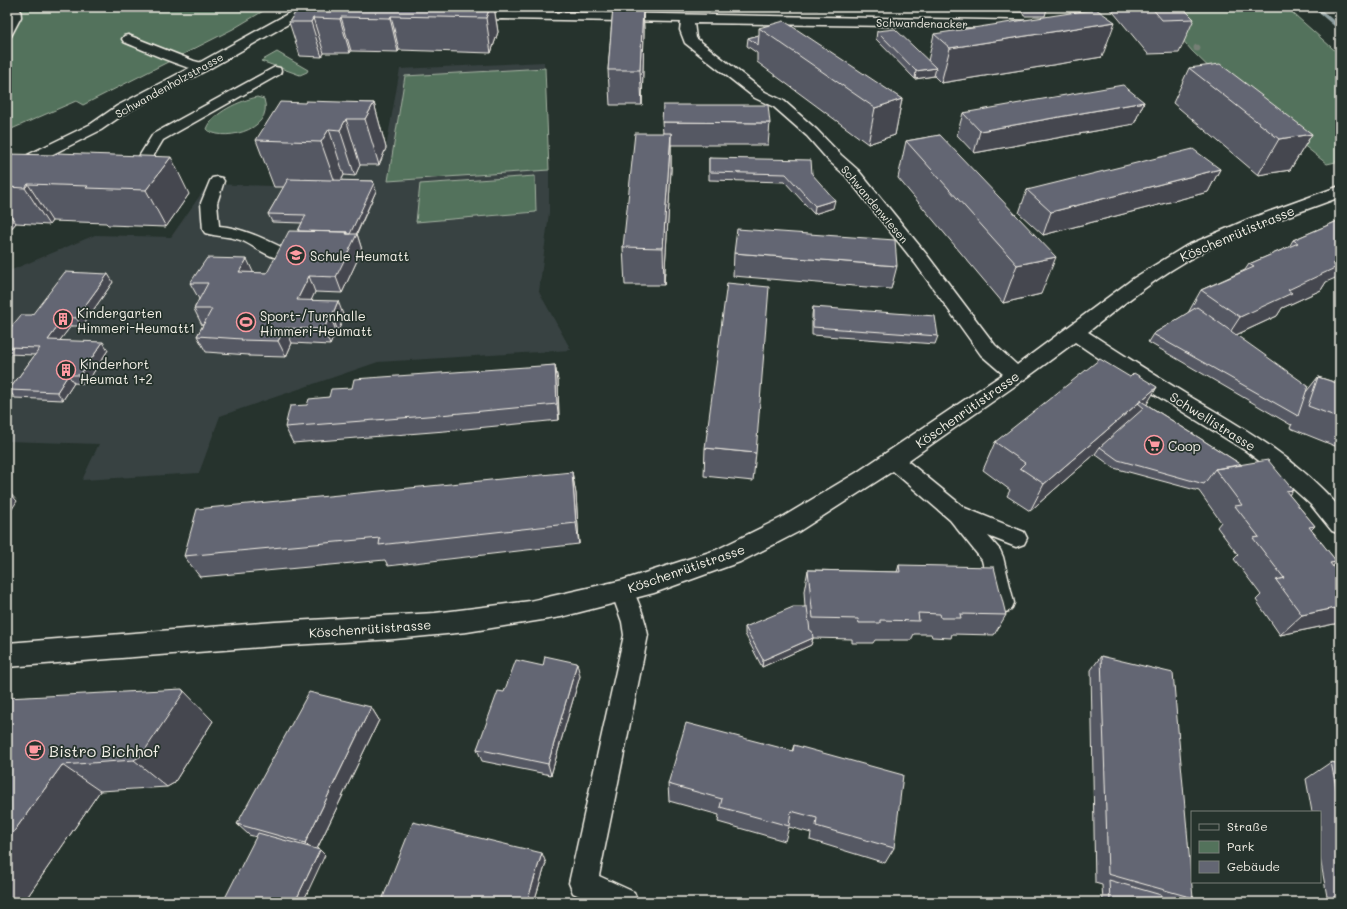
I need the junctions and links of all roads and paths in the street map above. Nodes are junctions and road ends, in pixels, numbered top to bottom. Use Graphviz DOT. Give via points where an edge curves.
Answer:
graph roads {
  1 [pos="14,7"];
  2 [pos="312,11"];
  3 [pos="450,17"];
  4 [pos="687,19"];
  5 [pos="1041,24"];
  6 [pos="7,33"];
  7 [pos="128,39"];
  8 [pos="202,67"];
  9 [pos="275,71"];
  10 [pos="109,167"];
  11 [pos="7,171"];
  12 [pos="217,181"];
  13 [pos="1340,191"];
  14 [pos="282,254"];
  15 [pos="1074,332"];
  16 [pos="1016,375"];
  17 [pos="893,460"];
  18 [pos="958,514"];
  19 [pos="1340,524"];
  20 [pos="1016,538"];
  21 [pos="622,591"];
  22 [pos="1002,603"];
  23 [pos="7,655"];
  24 [pos="624,902"];
  1 -- 6 [label="lane" via="15,17"];
  2 -- 8 [label="street, Schwandenholzstrasse" via="290,18"];
  3 -- 4 [label="street, Schwandenacker" via="502,15"];
  4 -- 5 [label="street, Schwandenacker"];
  4 -- 16 [label="street, Schwandenwiesen" via="690,40 760,95 779,104 852,173 921,259 988,350"];
  7 -- 8 [label="lane"];
  8 -- 11 [label="street, Schwandenholzstrasse" via="122,109 59,152"];
  9 -- 10 [label="lane" via="158,137 140,167"];
  12 -- 14 [label="lane" via="209,203 211,230 252,238"];
  13 -- 15 [label="street, Köschenrütistrasse" via="1281,212 1174,260 1116,298"];
  15 -- 16 [label="street, Köschenrütistrasse"];
  15 -- 19 [label="street, Schwellistrasse" via="1132,371 1254,445 1319,499"];
  16 -- 17 [label="street, Köschenrütistrasse"];
  17 -- 18 [label="lane"];
  17 -- 21 [label="street, Köschenrütistrasse" via="806,517 735,554 651,584"];
  18 -- 20 [label="lane"];
  18 -- 22 [label="lane" via="992,557"];
  21 -- 23 [label="street, Köschenrütistrasse" via="498,617 434,624"];
  21 -- 24 [label="lane" via="634,622 636,635 583,883"];
}
